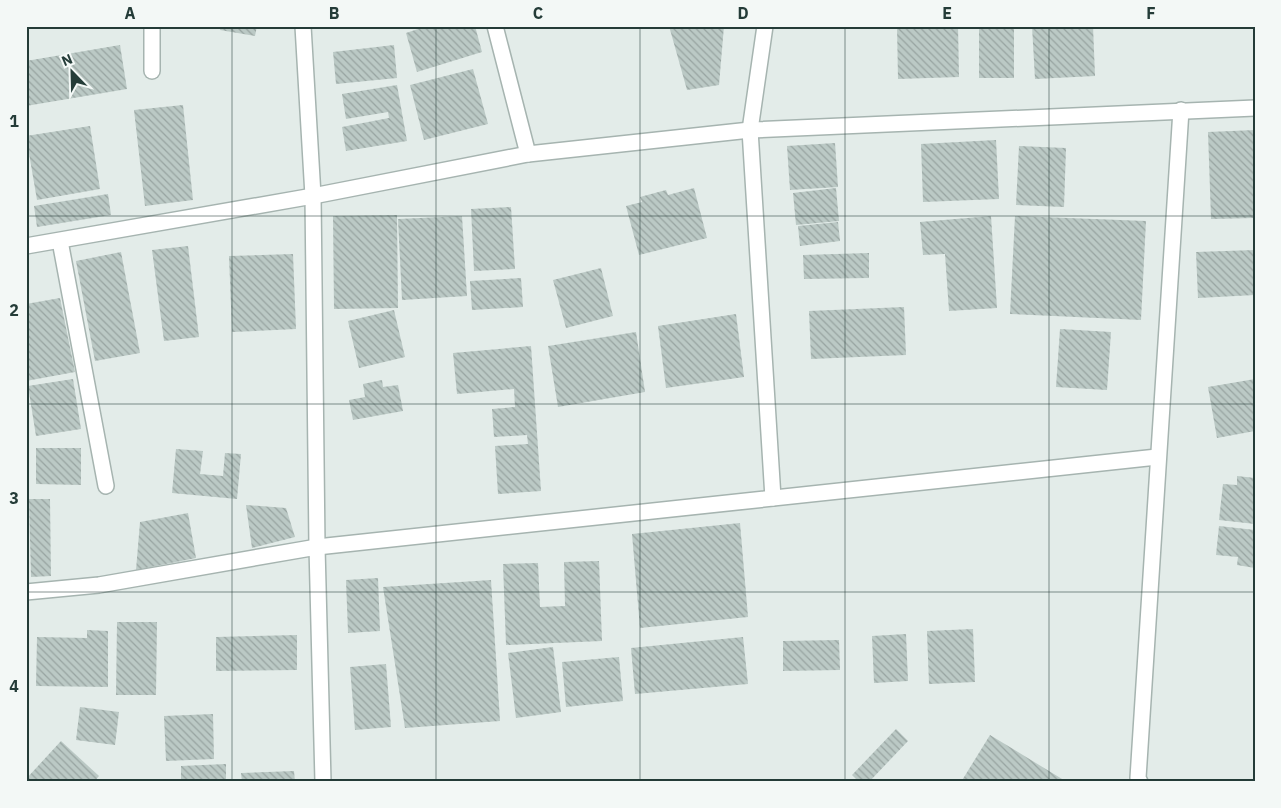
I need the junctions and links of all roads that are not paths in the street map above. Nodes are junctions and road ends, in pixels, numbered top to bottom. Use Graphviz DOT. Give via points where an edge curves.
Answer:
graph roads {
  1 [pos="152,26"];
  2 [pos="303,26"];
  3 [pos="495,26"];
  4 [pos="764,26"];
  5 [pos="152,70"];
  6 [pos="1255,108"];
  7 [pos="1181,110"];
  8 [pos="750,130"];
  9 [pos="528,154"];
  10 [pos="313,196"];
  11 [pos="60,241"];
  12 [pos="26,246"];
  13 [pos="1157,457"];
  14 [pos="106,486"];
  15 [pos="773,498"];
  16 [pos="317,547"];
  17 [pos="26,592"];
  18 [pos="323,782"];
  19 [pos="1140,782"];
  1 -- 5 [label="street"];
  2 -- 10 [label="street"];
  3 -- 9 [label="street"];
  4 -- 8 [label="street"];
  6 -- 7 [label="street"];
  7 -- 8 [label="street"];
  7 -- 13 [label="street"];
  8 -- 9 [label="street"];
  8 -- 15 [label="street"];
  9 -- 10 [label="street"];
  10 -- 11 [label="street"];
  10 -- 16 [label="street"];
  11 -- 12 [label="street"];
  11 -- 14 [label="street"];
  13 -- 15 [label="street"];
  13 -- 19 [label="street"];
  15 -- 16 [label="street"];
  16 -- 17 [label="street" via="99,585"];
  16 -- 18 [label="street"];
}
